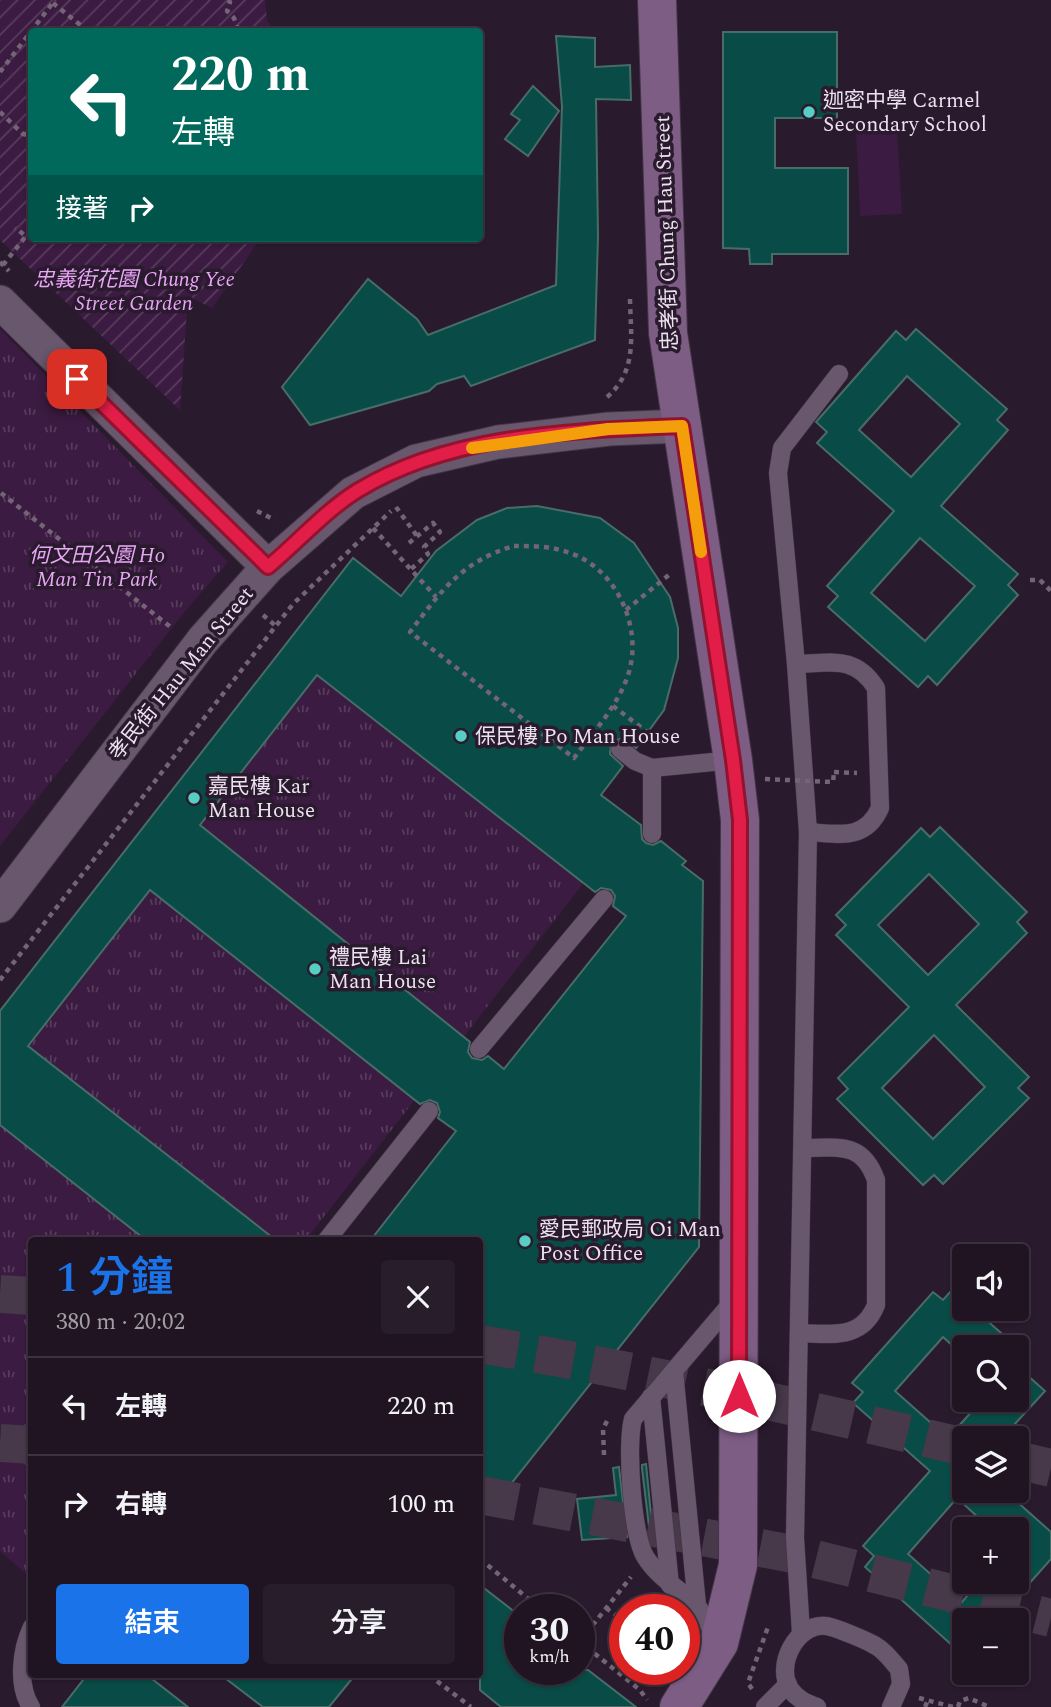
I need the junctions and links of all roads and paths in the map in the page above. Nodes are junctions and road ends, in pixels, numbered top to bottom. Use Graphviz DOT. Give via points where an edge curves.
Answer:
graph roads {
  1 [pos="228,0"];
  2 [pos="657,0"];
  3 [pos="54,2"];
  4 [pos="34,28"];
  5 [pos="84,28"];
  6 [pos="238,28"];
  7 [pos="28,36"];
  8 [pos="0,72"];
  9 [pos="0,112"];
  10 [pos="28,135"];
  11 [pos="15,228"];
  12 [pos="1,264"];
  13 [pos="6,289"];
  14 [pos="630,293"];
  15 [pos="839,374"];
  16 [pos="594,399"];
  17 [pos="682,426"];
  18 [pos="1,493"];
  19 [pos="252,508"];
  20 [pos="278,522"];
  21 [pos="373,527"];
  22 [pos="417,536"];
  23 [pos="409,543"];
  24 [pos="268,567"];
  25 [pos="410,570"];
  26 [pos="670,574"];
  27 [pos="1030,580"];
  28 [pos="1051,591"];
  29 [pos="436,597"];
  30 [pos="626,610"];
  31 [pos="181,636"];
  32 [pos="796,664"];
  33 [pos="612,706"];
  34 [pos="667,747"];
  35 [pos="620,750"];
  36 [pos="733,760"];
  37 [pos="652,768"];
  38 [pos="834,772"];
  39 [pos="765,779"];
  40 [pos="807,832"];
  41 [pos="652,834"];
  42 [pos="604,899"];
  43 [pos="0,906"];
  44 [pos="0,980"];
  45 [pos="479,1049"];
  46 [pos="429,1111"];
  47 [pos="803,1148"];
  48 [pos="329,1237"];
  49 [pos="740,1294"];
  50 [pos="799,1333"];
  51 [pos="674,1371"];
  52 [pos="651,1397"];
  53 [pos="483,1561"];
  54 [pos="631,1576"];
  55 [pos="670,1585"];
  56 [pos="523,1594"];
  57 [pos="682,1594"];
  58 [pos="696,1594"];
  59 [pos="606,1608"];
  60 [pos="609,1610"];
  61 [pos="700,1610"];
  62 [pos="595,1621"];
  63 [pos="768,1628"];
  64 [pos="801,1633"];
  65 [pos="719,1643"];
  66 [pos="28,1644"];
  67 [pos="595,1654"];
  68 [pos="433,1678"];
  69 [pos="748,1683"];
  70 [pos="788,1684"];
  71 [pos="31,1707"];
  72 [pos="471,1707"];
  73 [pos="656,1707"];
  74 [pos="679,1707"];
  75 [pos="765,1707"];
  76 [pos="817,1707"];
  77 [pos="891,1707"];
  78 [pos="925,1707"];
  79 [pos="955,1707"];
  80 [pos="989,1707"];
  1 -- 6 [label="path" via="227,11"];
  2 -- 17 [label="street, 忠孝街 Chung Hau Street" via="668,333"];
  3 -- 4 [label="path"];
  3 -- 5 [label="path"];
  7 -- 8 [label="path"];
  9 -- 10 [label="path"];
  11 -- 12 [label="path" via="26,236"];
  12 -- 13 [label="path"];
  13 -- 24 [label="street"];
  14 -- 16 [label="path" via="632,358 621,384 607,397"];
  15 -- 32 [label="lane" via="782,448 780,458"];
  17 -- 24 [label="street, 孝民街 Hau Man Street" via="498,442 416,461 353,493"];
  17 -- 36 [label="street, 忠孝街 Chung Hau Street"];
  18 -- 31 [label="path"];
  19 -- 20 [label="path"];
  21 -- 22 [label="path" via="396,507"];
  21 -- 25 [label="path"];
  21 -- 44 [label="path" via="293,604"];
  22 -- 23 [label="path"];
  22 -- 25 [label="path" via="433,523 440,532 424,547 428,554"];
  24 -- 43 [label="street, 孝民街 Hau Man Street" via="203,640"];
  25 -- 29 [label="path"];
  26 -- 30 [label="path"];
  27 -- 28 [label="path" via="1040,580"];
  29 -- 30 [label="path" via="452,578 494,552 514,546 539,547 567,551 591,563"];
  29 -- 33 [label="path" via="410,632 574,758"];
  30 -- 33 [label="path" via="632,656 627,678"];
  32 -- 40 [label="lane"];
  32 -- 40 [label="lane" via="855,665 876,688 880,808 875,820 855,835"];
  33 -- 34 [label="path"];
  35 -- 37 [label="lane"];
  36 -- 37 [label="lane"];
  36 -- 49 [label="street, 忠孝街 Chung Hau Street" via="740,820"];
  37 -- 41 [label="lane"];
  38 -- 39 [label="path, bridge" via="833,782"];
  40 -- 47 [label="lane"];
  42 -- 45 [label="lane"];
  46 -- 48 [label="lane"];
  47 -- 50 [label="lane"];
  47 -- 50 [label="lane" via="845,1148 871,1165 876,1180 876,1305 865,1324 847,1334"];
  49 -- 51 [label="lane"];
  49 -- 65 [label="street, 忠孝街 Chung Hau Street" via="738,1565"];
  50 -- 64 [label="lane" via="795,1538"];
  51 -- 52 [label="lane"];
  51 -- 58 [label="lane"];
  52 -- 55 [label="lane"];
  52 -- 55 [label="lane" via="633,1419 628,1437 638,1536 645,1558"];
  53 -- 56 [label="path"];
  54 -- 59 [label="path"];
  55 -- 57 [label="lane"];
  59 -- 60 [label="path"];
  59 -- 62 [label="path"];
  61 -- 65 [label="lane"];
  63 -- 69 [label="path"];
  64 -- 70 [label="lane" via="787,1660"];
  64 -- 77 [label="lane" via="826,1626 876,1646 899,1669 901,1684"];
  65 -- 74 [label="street, 忠孝街 Chung Hau Street"];
  66 -- 71 [label="lane" via="22,1670"];
  67 -- 73 [label="path"];
  68 -- 72 [label="path"];
  70 -- 75 [label="lane"];
  70 -- 76 [label="lane" via="800,1700"];
  78 -- 79 [label="path" via="929,1701"];
  79 -- 80 [label="path" via="969,1698"];
}
